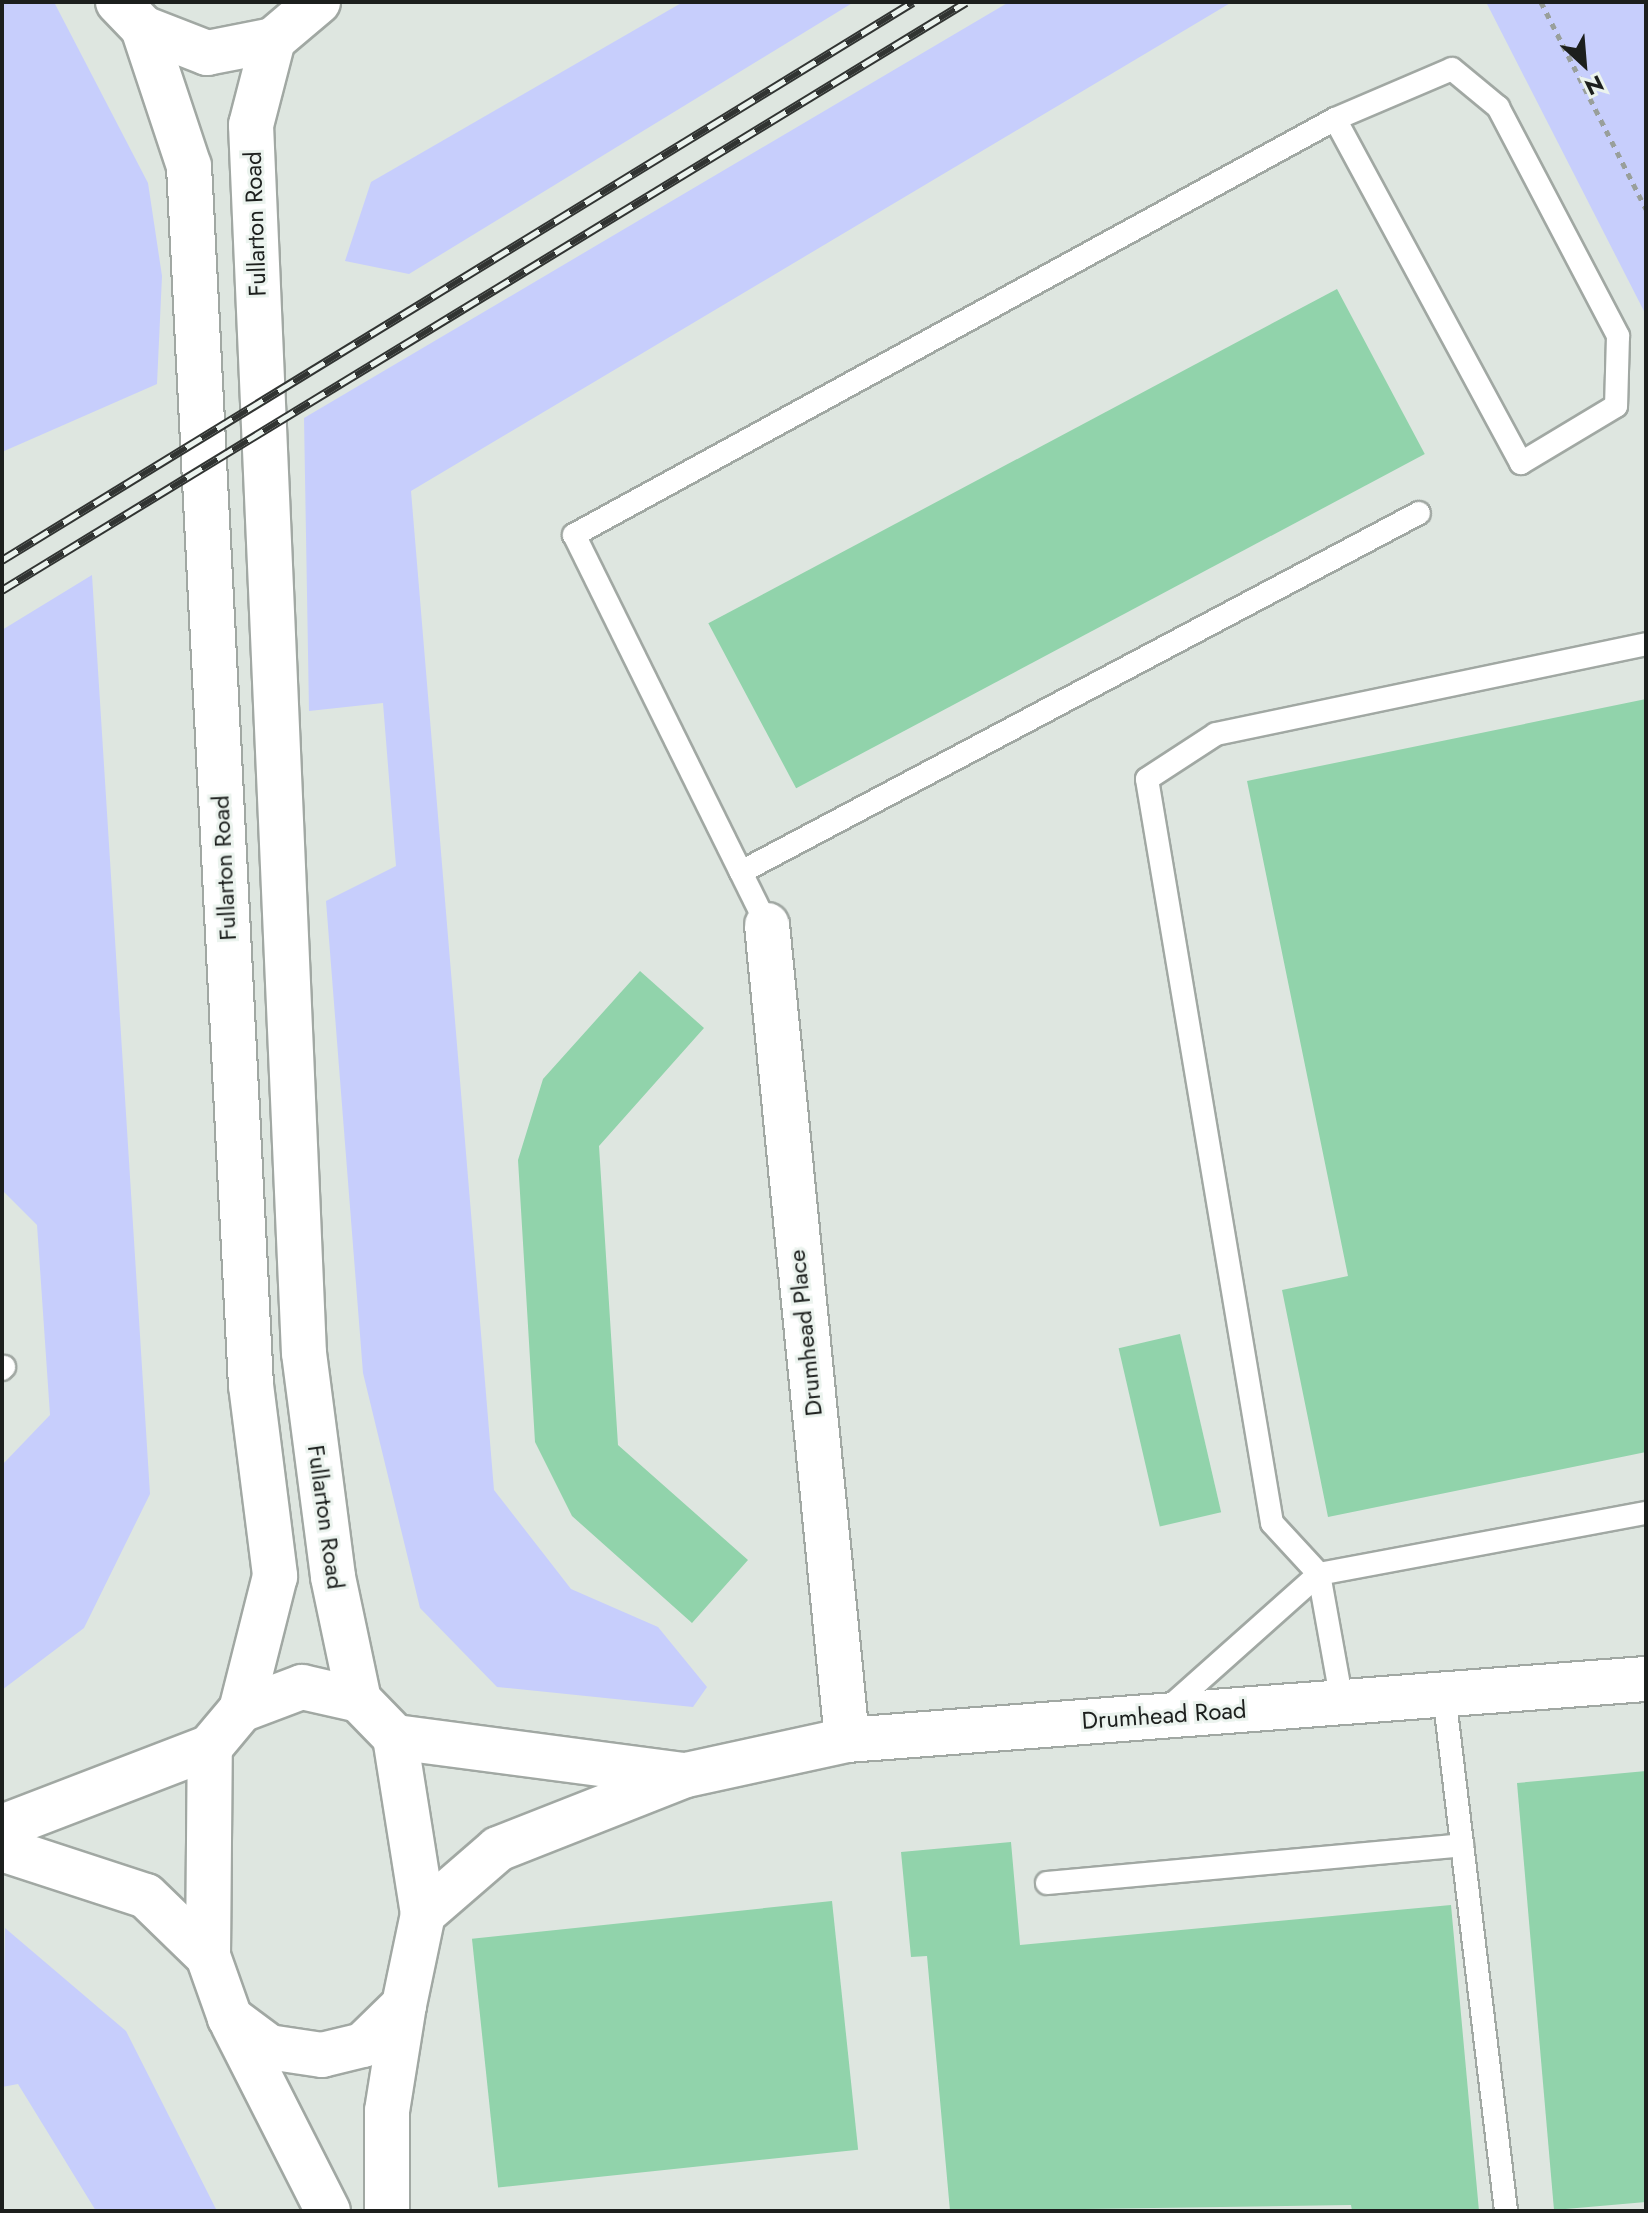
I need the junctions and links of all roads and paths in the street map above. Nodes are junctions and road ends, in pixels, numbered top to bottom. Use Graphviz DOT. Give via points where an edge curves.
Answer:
graph roads {
  1 [pos="318,2"];
  2 [pos="1541,2"];
  3 [pos="131,15"];
  4 [pos="273,40"];
  5 [pos="1335,119"];
  6 [pos="1646,209"];
  7 [pos="1419,513"];
  8 [pos="1646,644"];
  9 [pos="741,872"];
  10 [pos="767,925"];
  11 [pos="1646,1513"];
  12 [pos="1319,1574"];
  13 [pos="1646,1679"];
  14 [pos="1444,1694"];
  15 [pos="359,1700"];
  16 [pos="1342,1702"];
  17 [pos="241,1710"];
  18 [pos="1160,1715"];
  19 [pos="395,1737"];
  20 [pos="847,1740"];
  21 [pos="210,1747"];
  22 [pos="686,1775"];
  23 [pos="2,1827"];
  24 [pos="1462,1845"];
  25 [pos="2,1849"];
  26 [pos="1047,1883"];
  27 [pos="423,1914"];
  28 [pos="208,1956"];
  29 [pos="404,2005"];
  30 [pos="230,2018"];
  31 [pos="328,2211"];
  32 [pos="387,2211"];
  33 [pos="1506,2211"];
  1 -- 4 [label="street"];
  2 -- 6 [label="path"];
  3 -- 4 [label="street" via="207,53"];
  3 -- 17 [label="street, Fullarton Road" via="189,166 251,1385 275,1576"];
  4 -- 15 [label="street, Fullarton Road" via="251,125 304,1353 333,1577"];
  5 -- 5 [label="lane" via="1452,69 1498,107 1618,336 1616,406 1521,463"];
  5 -- 9 [label="lane" via="574,535"];
  7 -- 9 [label="lane"];
  8 -- 12 [label="lane" via="1216,734 1147,779 1272,1523"];
  9 -- 10 [label="lane"];
  10 -- 20 [label="street, Drumhead Place"];
  11 -- 12 [label="lane"];
  12 -- 16 [label="lane"];
  12 -- 18 [label="lane"];
  13 -- 14 [label="street, Drumhead Road"];
  14 -- 16 [label="street, Drumhead Road"];
  14 -- 24 [label="lane"];
  15 -- 17 [label="street" via="302,1687"];
  15 -- 19 [label="street"];
  16 -- 18 [label="street, Drumhead Road"];
  17 -- 21 [label="street"];
  18 -- 20 [label="street, Drumhead Road"];
  19 -- 22 [label="street"];
  19 -- 27 [label="street"];
  20 -- 22 [label="street, Drumhead Road"];
  21 -- 23 [label="street"];
  21 -- 28 [label="street"];
  22 -- 27 [label="street" via="498,1849"];
  24 -- 26 [label="lane"];
  24 -- 33 [label="lane"];
  25 -- 28 [label="street" via="146,1896"];
  27 -- 29 [label="street"];
  28 -- 30 [label="street"];
  29 -- 30 [label="street" via="363,2045 322,2055 269,2047"];
  29 -- 32 [label="street" via="387,2111"];
  30 -- 31 [label="street"];
}
